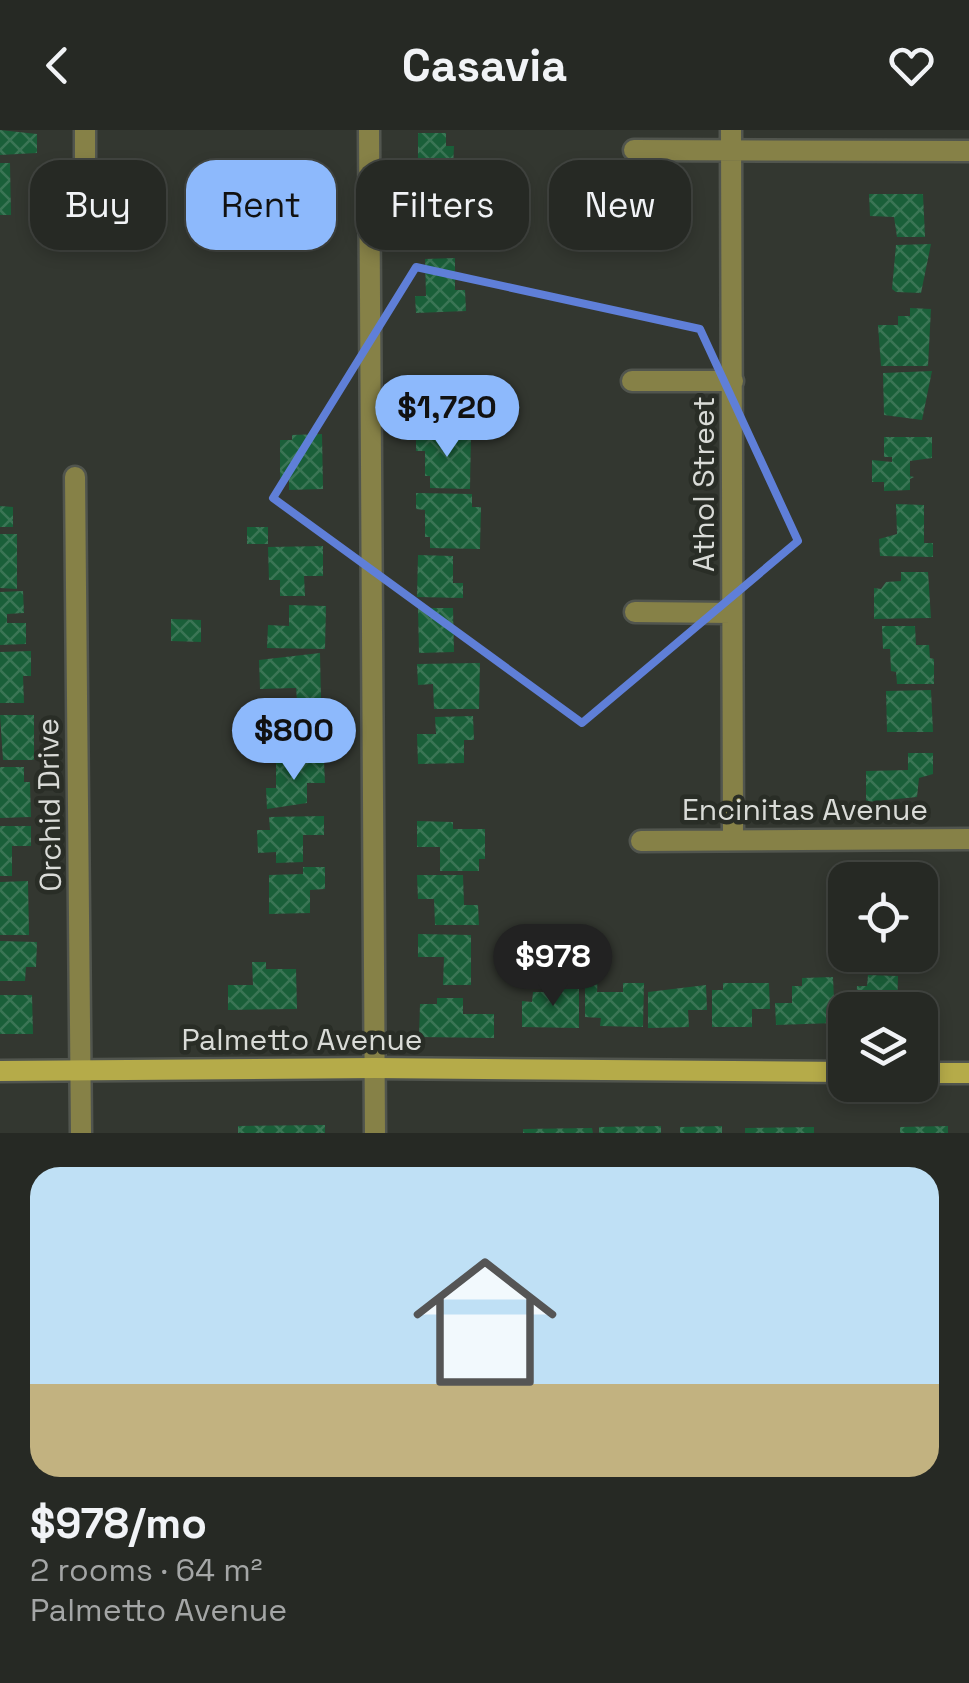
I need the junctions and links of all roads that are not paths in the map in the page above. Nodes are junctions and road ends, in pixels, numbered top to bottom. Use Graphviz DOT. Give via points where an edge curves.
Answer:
graph roads {
  1 [pos="86,130"];
  2 [pos="369,130"];
  3 [pos="731,140"];
  4 [pos="634,150"];
  5 [pos="969,152"];
  6 [pos="86,160"];
  7 [pos="632,381"];
  8 [pos="733,381"];
  9 [pos="75,476"];
  10 [pos="634,612"];
  11 [pos="732,613"];
  12 [pos="732,838"];
  13 [pos="969,839"];
  14 [pos="641,841"];
  15 [pos="375,1068"];
  16 [pos="0,1071"];
  17 [pos="82,1071"];
  18 [pos="828,1072"];
  19 [pos="938,1072"];
  20 [pos="969,1073"];
  21 [pos="81,1133"];
  22 [pos="375,1133"];
  1 -- 6 [label="street"];
  2 -- 15 [label="street"];
  3 -- 4 [label="street"];
  3 -- 5 [label="street"];
  3 -- 8 [label="street, Athol Street"];
  7 -- 8 [label="street"];
  8 -- 11 [label="street, Athol Street"];
  9 -- 17 [label="street, Orchid Drive"];
  10 -- 11 [label="street"];
  11 -- 12 [label="street, Athol Street"];
  12 -- 13 [label="street, Encinitas Avenue"];
  12 -- 14 [label="street, Encinitas Avenue"];
  15 -- 17 [label="street, Palmetto Avenue"];
  15 -- 18 [label="street, Palmetto Avenue"];
  15 -- 22 [label="street"];
  16 -- 17 [label="street, Palmetto Avenue"];
  17 -- 21 [label="street, Orchid Drive"];
  19 -- 20 [label="street"];
}
